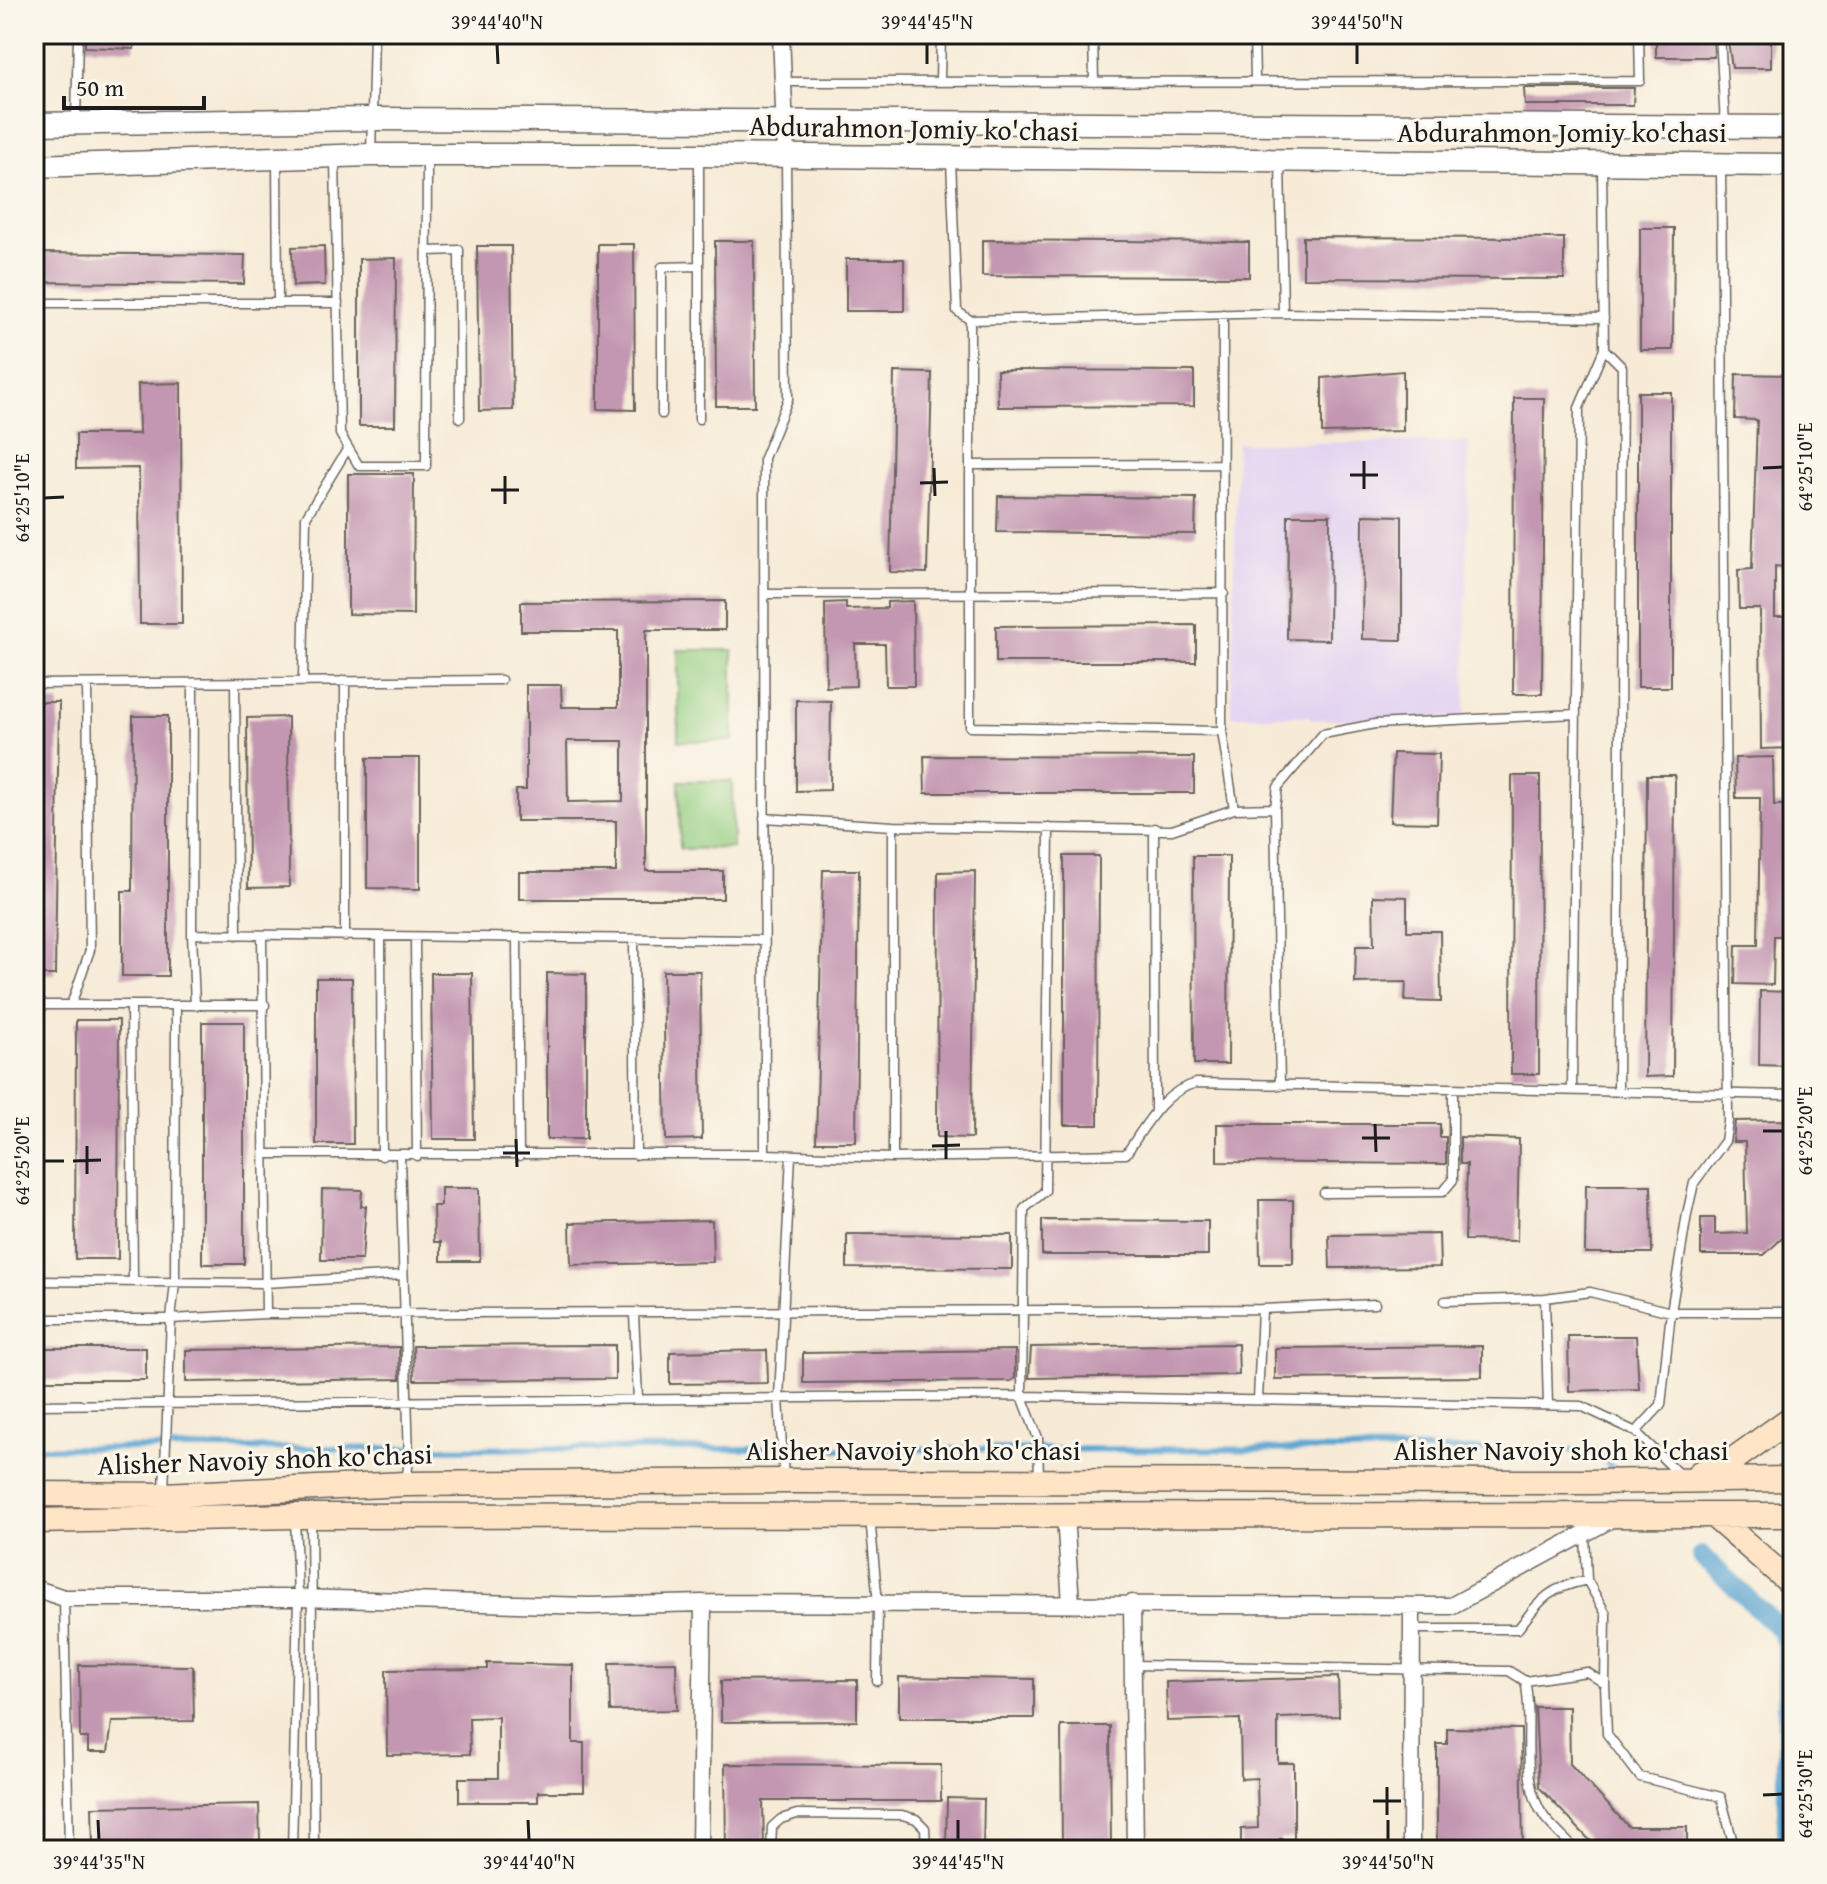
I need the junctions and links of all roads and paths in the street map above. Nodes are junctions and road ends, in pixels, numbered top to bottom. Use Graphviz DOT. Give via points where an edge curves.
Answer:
graph roads {
  1 [pos="78,34"];
  2 [pos="374,34"];
  3 [pos="781,34"];
  4 [pos="941,34"];
  5 [pos="1093,34"];
  6 [pos="1254,34"];
  7 [pos="1639,34"];
  8 [pos="1720,34"];
  9 [pos="1255,79"];
  10 [pos="940,80"];
  11 [pos="782,82"];
  12 [pos="1094,82"];
  13 [pos="371,119"];
  14 [pos="786,121"];
  15 [pos="34,124"];
  16 [pos="76,124"];
  17 [pos="1725,126"];
  18 [pos="1793,127"];
  19 [pos="371,155"];
  20 [pos="699,155"];
  21 [pos="427,156"];
  22 [pos="335,157"];
  23 [pos="786,157"];
  24 [pos="277,158"];
  25 [pos="951,159"];
  26 [pos="1280,161"];
  27 [pos="1602,161"];
  28 [pos="1721,164"];
  29 [pos="1793,165"];
  30 [pos="34,166"];
  31 [pos="428,251"];
  32 [pos="699,266"];
  33 [pos="34,303"];
  34 [pos="278,303"];
  35 [pos="338,303"];
  36 [pos="1283,313"];
  37 [pos="1223,314"];
  38 [pos="1604,318"];
  39 [pos="970,320"];
  40 [pos="1604,349"];
  41 [pos="662,414"];
  42 [pos="460,418"];
  43 [pos="699,419"];
  44 [pos="348,448"];
  45 [pos="1222,464"];
  46 [pos="970,465"];
  47 [pos="1224,593"];
  48 [pos="766,594"];
  49 [pos="970,595"];
  50 [pos="303,680"];
  51 [pos="345,680"];
  52 [pos="501,680"];
  53 [pos="193,683"];
  54 [pos="235,683"];
  55 [pos="34,684"];
  56 [pos="87,684"];
  57 [pos="1576,714"];
  58 [pos="1222,731"];
  59 [pos="1275,808"];
  60 [pos="1234,809"];
  61 [pos="764,818"];
  62 [pos="893,826"];
  63 [pos="1049,828"];
  64 [pos="1154,828"];
  65 [pos="192,934"];
  66 [pos="237,935"];
  67 [pos="262,936"];
  68 [pos="345,937"];
  69 [pos="381,938"];
  70 [pos="415,938"];
  71 [pos="517,940"];
  72 [pos="634,940"];
  73 [pos="764,940"];
  74 [pos="34,1005"];
  75 [pos="71,1005"];
  76 [pos="131,1005"];
  77 [pos="176,1005"];
  78 [pos="195,1005"];
  79 [pos="265,1005"];
  80 [pos="1280,1086"];
  81 [pos="1453,1089"];
  82 [pos="1572,1089"];
  83 [pos="1618,1089"];
  84 [pos="1726,1092"];
  85 [pos="1793,1095"];
  86 [pos="1155,1112"];
  87 [pos="265,1154"];
  88 [pos="765,1154"];
  89 [pos="636,1155"];
  90 [pos="791,1155"];
  91 [pos="382,1156"];
  92 [pos="400,1156"];
  93 [pos="417,1156"];
  94 [pos="519,1156"];
  95 [pos="1045,1156"];
  96 [pos="893,1158"];
  97 [pos="1324,1193"];
  98 [pos="403,1275"];
  99 [pos="34,1281"];
  100 [pos="133,1282"];
  101 [pos="175,1283"];
  102 [pos="265,1283"];
  103 [pos="1545,1298"];
  104 [pos="1445,1301"];
  105 [pos="1375,1304"];
  106 [pos="1262,1309"];
  107 [pos="782,1310"];
  108 [pos="404,1312"];
  109 [pos="1021,1312"];
  110 [pos="1671,1312"];
  111 [pos="1793,1312"];
  112 [pos="266,1314"];
  113 [pos="634,1314"];
  114 [pos="34,1319"];
  115 [pos="171,1319"];
  116 [pos="1022,1396"];
  117 [pos="779,1398"];
  118 [pos="638,1399"];
  119 [pos="1258,1400"];
  120 [pos="407,1401"];
  121 [pos="167,1403"];
  122 [pos="34,1405"];
  123 [pos="1548,1405"];
  124 [pos="1793,1417"];
  125 [pos="1636,1432"];
  126 [pos="784,1470"];
  127 [pos="1038,1472"];
  128 [pos="1684,1479"];
  129 [pos="1793,1479"];
  130 [pos="406,1484"];
  131 [pos="34,1494"];
  132 [pos="163,1495"];
  133 [pos="1793,1515"];
  134 [pos="1065,1516"];
  135 [pos="1714,1516"];
  136 [pos="303,1517"];
  137 [pos="870,1517"];
  138 [pos="1615,1517"];
  139 [pos="34,1521"];
  140 [pos="1585,1533"];
  141 [pos="1587,1580"];
  142 [pos="1793,1585"];
  143 [pos="34,1588"];
  144 [pos="64,1598"];
  145 [pos="306,1598"];
  146 [pos="703,1603"];
  147 [pos="1071,1603"];
  148 [pos="1132,1603"];
  149 [pos="878,1604"];
  150 [pos="1412,1606"];
  151 [pos="1411,1629"];
  152 [pos="1133,1665"];
  153 [pos="1411,1667"];
  154 [pos="877,1681"];
  155 [pos="1525,1681"];
  156 [pos="1605,1684"];
  157 [pos="69,1850"];
  158 [pos="292,1850"];
  159 [pos="314,1850"];
  160 [pos="700,1850"];
  161 [pos="771,1850"];
  162 [pos="926,1850"];
  163 [pos="1135,1850"];
  164 [pos="1411,1850"];
  165 [pos="1576,1850"];
  166 [pos="1735,1850"];
  1 -- 16 [label="lane"];
  2 -- 13 [label="lane"];
  3 -- 11 [label="street"];
  4 -- 10 [label="lane"];
  5 -- 12 [label="lane"];
  6 -- 9 [label="lane"];
  7 -- 9 [label="lane" via="1640,81"];
  8 -- 17 [label="lane"];
  9 -- 12 [label="lane"];
  10 -- 11 [label="lane"];
  10 -- 12 [label="lane"];
  11 -- 14 [label="street"];
  13 -- 14 [label="street, Abdurahmon Jomiy ko'chasi"];
  13 -- 16 [label="street, Abdurahmon Jomiy ko'chasi"];
  13 -- 19 [label="lane"];
  14 -- 17 [label="street, Abdurahmon Jomiy ko'chasi"];
  14 -- 23 [label="street"];
  15 -- 16 [label="street, Abdurahmon Jomiy ko'chasi"];
  17 -- 18 [label="street, Abdurahmon Jomiy ko'chasi"];
  19 -- 21 [label="street, Abdurahmon Jomiy ko'chasi"];
  19 -- 22 [label="street, Abdurahmon Jomiy ko'chasi"];
  20 -- 21 [label="street, Abdurahmon Jomiy ko'chasi"];
  20 -- 23 [label="street, Abdurahmon Jomiy ko'chasi"];
  20 -- 32 [label="lane"];
  21 -- 31 [label="lane"];
  22 -- 24 [label="street, Abdurahmon Jomiy ko'chasi"];
  22 -- 35 [label="lane"];
  23 -- 25 [label="street, Abdurahmon Jomiy ko'chasi"];
  23 -- 48 [label="lane" via="788,399 764,458"];
  24 -- 30 [label="street, Abdurahmon Jomiy ko'chasi"];
  24 -- 34 [label="lane"];
  25 -- 26 [label="street, Abdurahmon Jomiy ko'chasi"];
  25 -- 39 [label="lane" via="957,311"];
  26 -- 27 [label="street, Abdurahmon Jomiy ko'chasi"];
  26 -- 36 [label="lane"];
  27 -- 28 [label="street, Abdurahmon Jomiy ko'chasi"];
  27 -- 38 [label="lane"];
  28 -- 29 [label="street, Abdurahmon Jomiy ko'chasi"];
  28 -- 84 [label="lane"];
  31 -- 42 [label="lane" via="459,250"];
  31 -- 44 [label="lane" via="426,466 359,466"];
  32 -- 41 [label="lane" via="662,267"];
  32 -- 43 [label="lane"];
  33 -- 34 [label="lane"];
  34 -- 35 [label="lane"];
  35 -- 44 [label="lane" via="340,434"];
  36 -- 37 [label="lane"];
  36 -- 38 [label="lane"];
  37 -- 39 [label="lane"];
  37 -- 45 [label="lane"];
  38 -- 40 [label="lane"];
  39 -- 46 [label="lane"];
  40 -- 57 [label="lane" via="1579,408"];
  40 -- 83 [label="lane" via="1622,367"];
  44 -- 50 [label="lane" via="306,517"];
  45 -- 46 [label="lane"];
  45 -- 47 [label="lane"];
  46 -- 49 [label="lane"];
  47 -- 49 [label="lane"];
  47 -- 58 [label="lane"];
  48 -- 49 [label="lane"];
  48 -- 61 [label="lane"];
  49 -- 58 [label="lane" via="970,727"];
  50 -- 51 [label="lane"];
  50 -- 54 [label="lane"];
  51 -- 52 [label="lane"];
  51 -- 68 [label="lane"];
  53 -- 54 [label="lane"];
  53 -- 56 [label="lane"];
  53 -- 65 [label="lane"];
  54 -- 66 [label="lane"];
  55 -- 56 [label="lane"];
  56 -- 75 [label="lane" via="90,950"];
  57 -- 59 [label="lane" via="1375,724 1323,734 1278,787"];
  57 -- 82 [label="lane"];
  58 -- 60 [label="lane"];
  59 -- 60 [label="lane"];
  59 -- 80 [label="lane"];
  60 -- 64 [label="lane" via="1172,830"];
  61 -- 62 [label="lane"];
  61 -- 73 [label="lane"];
  62 -- 63 [label="lane"];
  62 -- 96 [label="lane"];
  63 -- 64 [label="lane"];
  63 -- 95 [label="lane"];
  64 -- 86 [label="lane"];
  65 -- 66 [label="lane"];
  65 -- 78 [label="lane"];
  66 -- 67 [label="lane"];
  67 -- 68 [label="lane"];
  67 -- 79 [label="lane"];
  68 -- 69 [label="lane"];
  69 -- 70 [label="lane"];
  69 -- 91 [label="lane"];
  70 -- 71 [label="lane"];
  70 -- 93 [label="lane"];
  71 -- 72 [label="lane"];
  71 -- 94 [label="lane"];
  72 -- 73 [label="lane"];
  72 -- 89 [label="lane"];
  73 -- 88 [label="lane"];
  74 -- 75 [label="lane"];
  75 -- 76 [label="lane"];
  76 -- 77 [label="lane"];
  76 -- 100 [label="lane"];
  77 -- 78 [label="lane"];
  77 -- 101 [label="lane"];
  78 -- 79 [label="lane"];
  79 -- 87 [label="lane"];
  80 -- 81 [label="lane"];
  80 -- 86 [label="lane" via="1186,1085"];
  81 -- 82 [label="lane"];
  81 -- 97 [label="lane" via="1453,1180 1443,1192"];
  82 -- 83 [label="lane"];
  83 -- 84 [label="lane"];
  84 -- 85 [label="lane"];
  84 -- 110 [label="lane" via="1725,1141 1694,1183"];
  86 -- 95 [label="lane" via="1126,1154"];
  87 -- 91 [label="lane"];
  87 -- 102 [label="lane"];
  88 -- 89 [label="lane"];
  88 -- 90 [label="lane"];
  89 -- 94 [label="lane"];
  90 -- 96 [label="lane"];
  90 -- 107 [label="lane"];
  91 -- 92 [label="lane"];
  92 -- 93 [label="lane"];
  92 -- 98 [label="lane"];
  93 -- 94 [label="lane"];
  95 -- 96 [label="lane"];
  95 -- 109 [label="lane" via="1045,1191 1024,1209"];
  98 -- 102 [label="lane"];
  98 -- 108 [label="lane"];
  99 -- 100 [label="lane"];
  100 -- 101 [label="lane"];
  101 -- 102 [label="lane"];
  101 -- 115 [label="lane"];
  102 -- 112 [label="lane"];
  103 -- 104 [label="lane"];
  103 -- 110 [label="lane" via="1590,1292"];
  103 -- 123 [label="lane"];
  105 -- 106 [label="lane"];
  106 -- 109 [label="lane"];
  106 -- 119 [label="lane"];
  107 -- 109 [label="lane"];
  107 -- 113 [label="lane"];
  107 -- 117 [label="lane"];
  108 -- 112 [label="lane"];
  108 -- 113 [label="lane"];
  108 -- 120 [label="lane"];
  109 -- 116 [label="lane"];
  110 -- 111 [label="lane"];
  110 -- 125 [label="lane" via="1661,1405"];
  112 -- 115 [label="lane"];
  113 -- 118 [label="lane"];
  114 -- 115 [label="lane"];
  115 -- 121 [label="lane"];
  116 -- 117 [label="lane"];
  116 -- 119 [label="lane"];
  116 -- 127 [label="lane" via="1038,1438"];
  117 -- 118 [label="lane"];
  117 -- 126 [label="lane"];
  118 -- 120 [label="lane"];
  119 -- 123 [label="lane"];
  120 -- 121 [label="lane"];
  120 -- 130 [label="lane"];
  121 -- 122 [label="lane"];
  121 -- 132 [label="lane"];
  123 -- 125 [label="lane" via="1581,1406"];
  124 -- 128 [label="main road" via="1730,1462"];
  125 -- 128 [label="lane"];
  126 -- 127 [label="main road, Alisher Navoiy shoh ko'chasi"];
  126 -- 130 [label="main road, Alisher Navoiy shoh ko'chasi"];
  127 -- 128 [label="main road, Alisher Navoiy shoh ko'chasi" via="1589,1482"];
  128 -- 129 [label="main road, Alisher Navoiy shoh ko'chasi"];
  130 -- 132 [label="main road, Alisher Navoiy shoh ko'chasi"];
  131 -- 132 [label="main road, Alisher Navoiy shoh ko'chasi"];
  133 -- 135 [label="main road, Alisher Navoiy shoh ko'chasi"];
  134 -- 137 [label="main road, Alisher Navoiy shoh ko'chasi"];
  134 -- 138 [label="main road, Alisher Navoiy shoh ko'chasi"];
  134 -- 147 [label="street"];
  135 -- 138 [label="main road, Alisher Navoiy shoh ko'chasi"];
  135 -- 142 [label="main road"];
  136 -- 137 [label="main road, Alisher Navoiy shoh ko'chasi"];
  136 -- 139 [label="main road, Alisher Navoiy shoh ko'chasi"];
  136 -- 145 [label="lane"];
  136 -- 145 [label="lane"];
  137 -- 149 [label="lane"];
  138 -- 140 [label="street"];
  140 -- 141 [label="lane"];
  140 -- 150 [label="street" via="1451,1606"];
  141 -- 151 [label="lane" via="1559,1586 1541,1599 1518,1629"];
  141 -- 156 [label="lane" via="1606,1614"];
  143 -- 144 [label="street"];
  144 -- 145 [label="street"];
  144 -- 157 [label="lane"];
  145 -- 146 [label="street" via="589,1606"];
  145 -- 158 [label="lane"];
  145 -- 159 [label="lane"];
  146 -- 149 [label="street"];
  146 -- 160 [label="street"];
  147 -- 148 [label="street"];
  147 -- 149 [label="street"];
  148 -- 150 [label="street"];
  148 -- 152 [label="street"];
  149 -- 154 [label="lane"];
  150 -- 151 [label="street"];
  151 -- 153 [label="street"];
  152 -- 153 [label="lane"];
  152 -- 163 [label="street"];
  153 -- 155 [label="lane" via="1509,1671"];
  153 -- 164 [label="street"];
  155 -- 156 [label="lane" via="1587,1672"];
  155 -- 165 [label="lane" via="1530,1703 1529,1776 1543,1816"];
  156 -- 166 [label="lane" via="1607,1734 1640,1777 1721,1797"];
  161 -- 162 [label="lane" via="772,1827 797,1814 902,1815 925,1828"];
}
